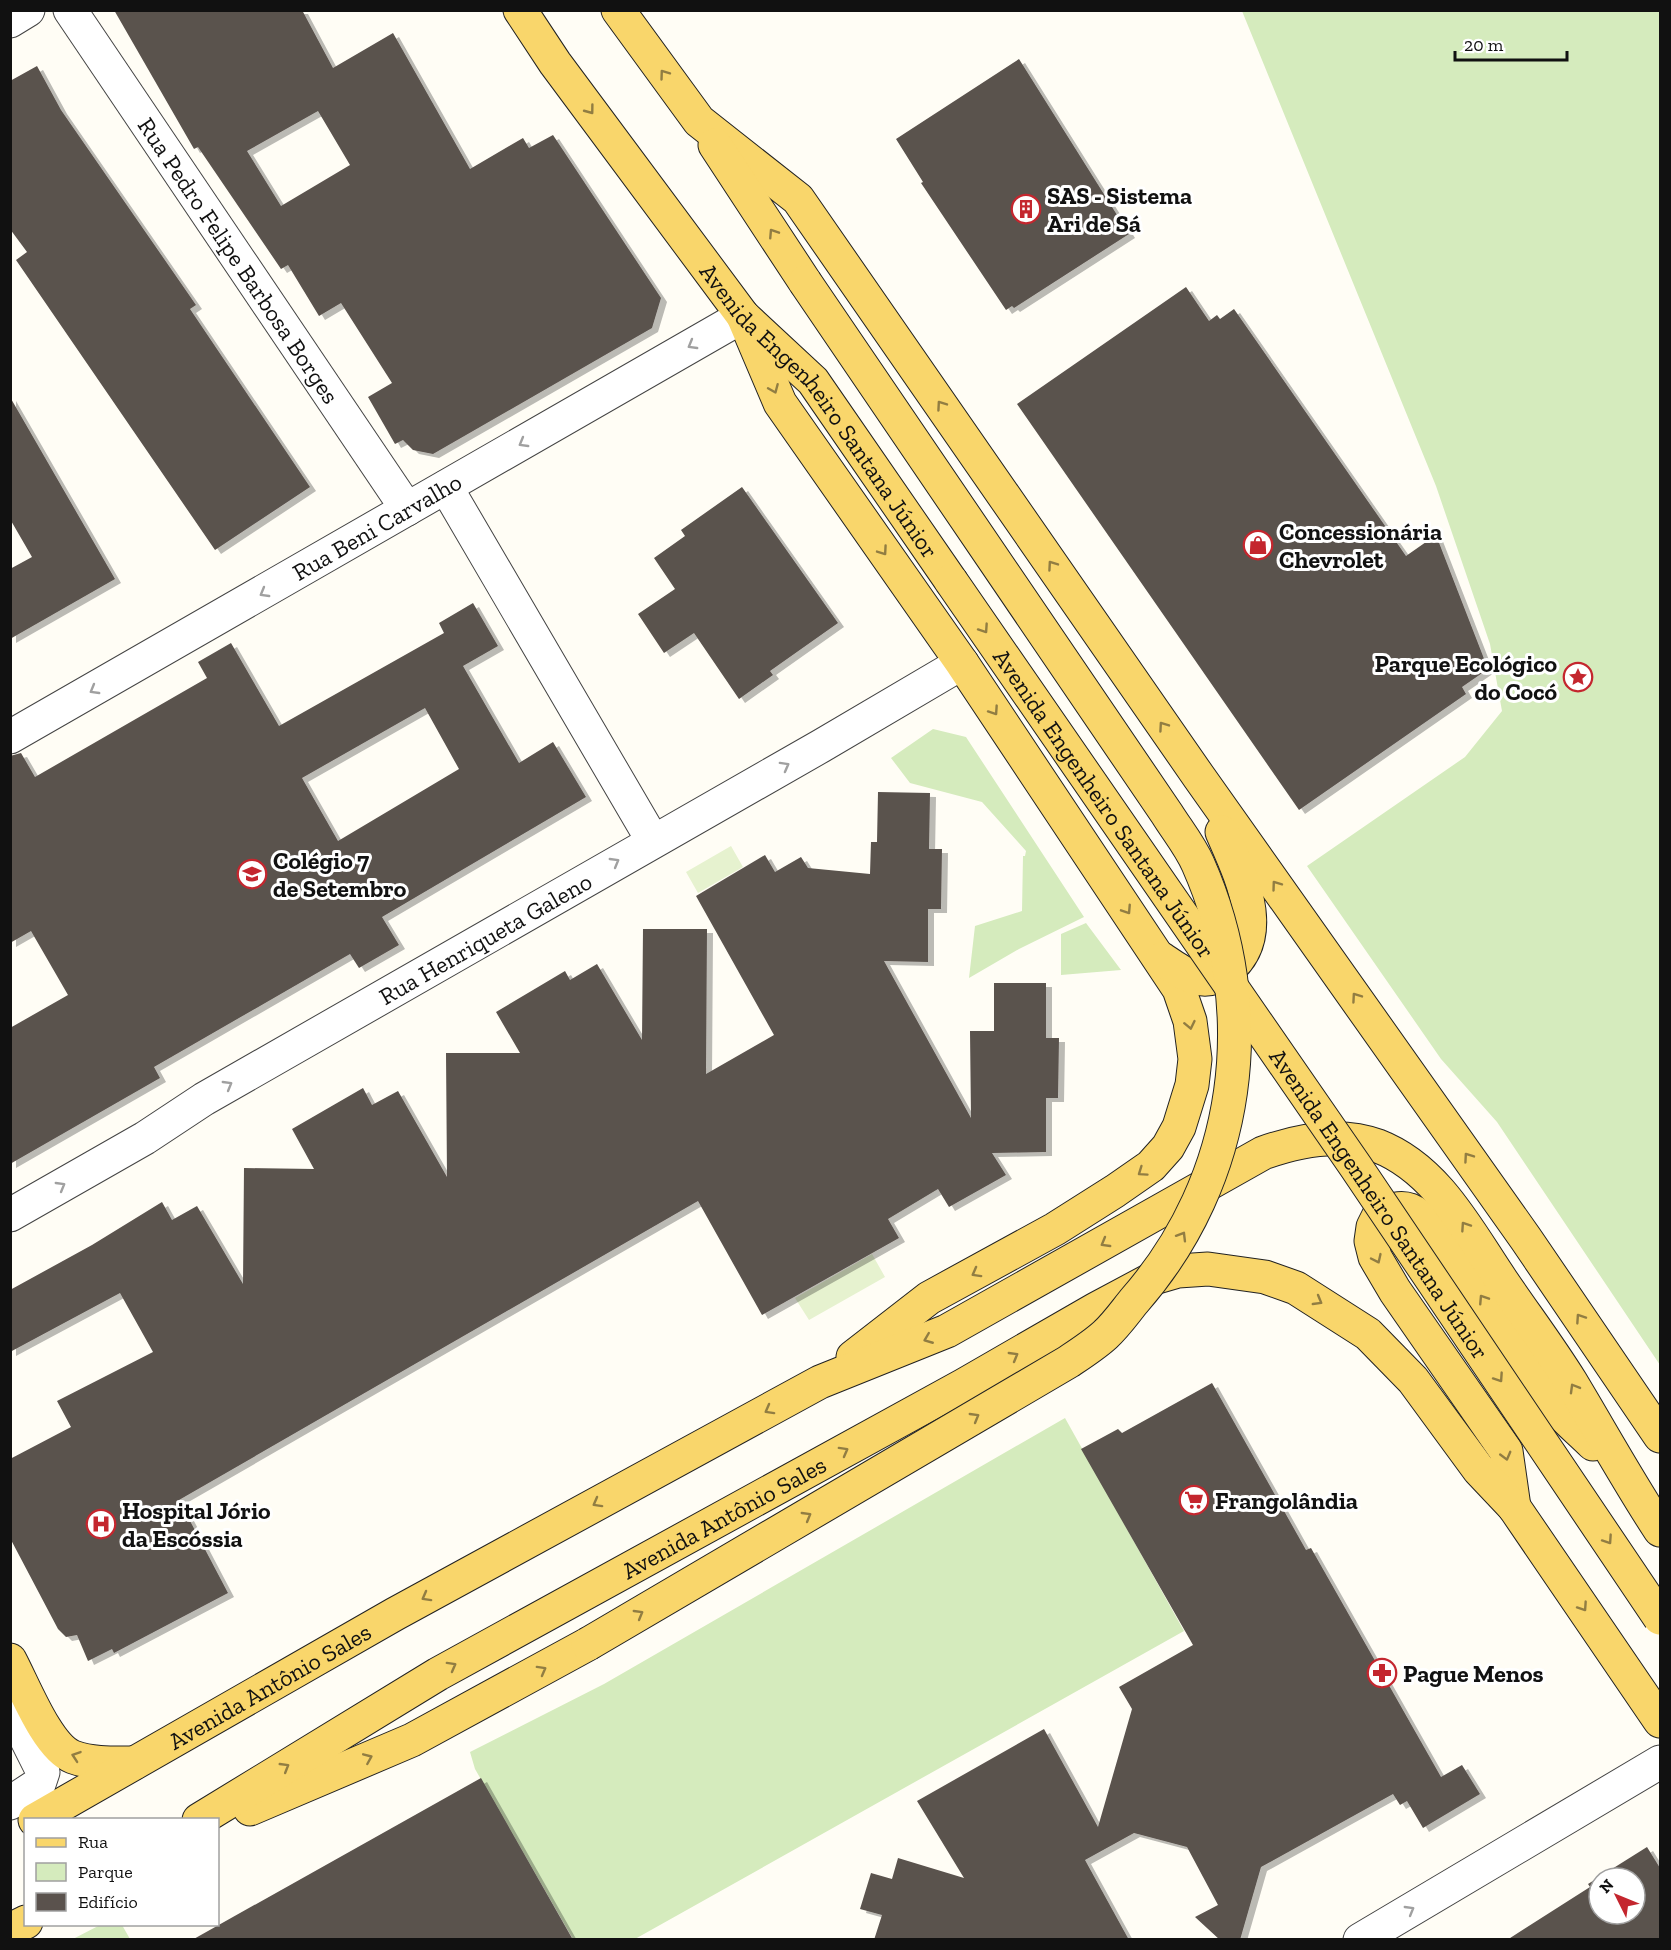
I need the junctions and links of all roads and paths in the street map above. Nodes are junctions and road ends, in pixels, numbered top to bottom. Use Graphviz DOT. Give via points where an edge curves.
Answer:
graph roads {
  1 [pos="28,10"];
  2 [pos="70,10"];
  3 [pos="520,10"];
  4 [pos="618,10"];
  5 [pos="10,21"];
  6 [pos="699,121"];
  7 [pos="743,316"];
  8 [pos="446,487"];
  9 [pos="408,509"];
  10 [pos="962,663"];
  11 [pos="10,737"];
  12 [pos="1199,777"];
  13 [pos="653,841"];
  14 [pos="1156,955"];
  15 [pos="10,1215"];
  16 [pos="820,1382"];
  17 [pos="1660,1436"];
  18 [pos="1623,1475"];
  19 [pos="1514,1507"];
  20 [pos="1660,1530"];
  21 [pos="1660,1618"];
  22 [pos="10,1660"];
  23 [pos="10,1706"];
  24 [pos="1660,1721"];
  25 [pos="1660,1762"];
  26 [pos="134,1763"];
  27 [pos="10,1803"];
  28 [pos="38,1818"];
  29 [pos="203,1818"];
  30 [pos="219,1822"];
  31 [pos="24,1826"];
  32 [pos="10,1833"];
  33 [pos="24,1923"];
  34 [pos="10,1930"];
  35 [pos="1360,1940"];
  1 -- 5 [label="street"];
  2 -- 9 [label="street, Rua Pedro Felipe Barbosa Borges"];
  3 -- 7 [label="main road, Avenida Engenheiro Santana Júnior, one-way"];
  6 -- 4 [label="main road, one-way"];
  12 -- 6 [label="main road, one-way" via="798,200"];
  30 -- 6 [label="main road, one-way, bridge" via="412,1740 588,1644 1068,1362 1105,1335 1168,1259 1189,1224 1214,1162 1230,1103 1235,1007 1225,944 1197,862"];
  7 -- 8 [label="street, Rua Beni Carvalho, one-way"];
  7 -- 10 [label="main road, one-way" via="780,403"];
  7 -- 21 [label="main road, Avenida Engenheiro Santana Júnior, one-way, bridge" via="813,381 1363,1177"];
  8 -- 9 [label="street, Rua Beni Carvalho"];
  8 -- 13 [label="street"];
  9 -- 11 [label="street, Rua Beni Carvalho, one-way"];
  13 -- 10 [label="street, Rua Henriqueta Galeno, one-way"];
  10 -- 14 [label="main road, one-way"];
  12 -- 14 [label="main road" via="1246,890 1250,913 1248,940 1239,962 1208,980 1182,973"];
  17 -- 12 [label="main road, one-way" via="1526,1239"];
  15 -- 13 [label="street, Rua Henriqueta Galeno, one-way"];
  14 -- 16 [label="main road, one-way" via="1179,989 1190,1021 1195,1059 1192,1085 1179,1127 1168,1147 1151,1166 1095,1203 929,1298"];
  18 -- 16 [label="main road, one-way" via="1571,1382 1442,1193 1402,1158 1378,1146 1355,1141 1304,1140 1263,1153 947,1331"];
  16 -- 26 [label="main road, Avenida Antônio Sales, one-way" via="395,1614"];
  18 -- 19 [label="main road, one-way" via="1550,1400 1451,1249 1425,1221 1410,1210 1397,1208 1379,1215 1371,1241 1375,1257 1506,1451"];
  18 -- 20 [label="main road"];
  19 -- 24 [label="main road, one-way"];
  29 -- 19 [label="main road, Avenida Antônio Sales, one-way" via="438,1674 1154,1278 1178,1271 1208,1269 1265,1277 1296,1288 1368,1334 1413,1380 1479,1470"];
  26 -- 22 [label="main road, one-way" via="92,1761 59,1748"];
  23 -- 27 [label="street" via="43,1772 39,1784"];
  35 -- 25 [label="street, one-way"];
  26 -- 28 [label="main road, Avenida Antônio Sales"];
  31 -- 32 [label="main road"];
  33 -- 34 [label="main road"];
}
